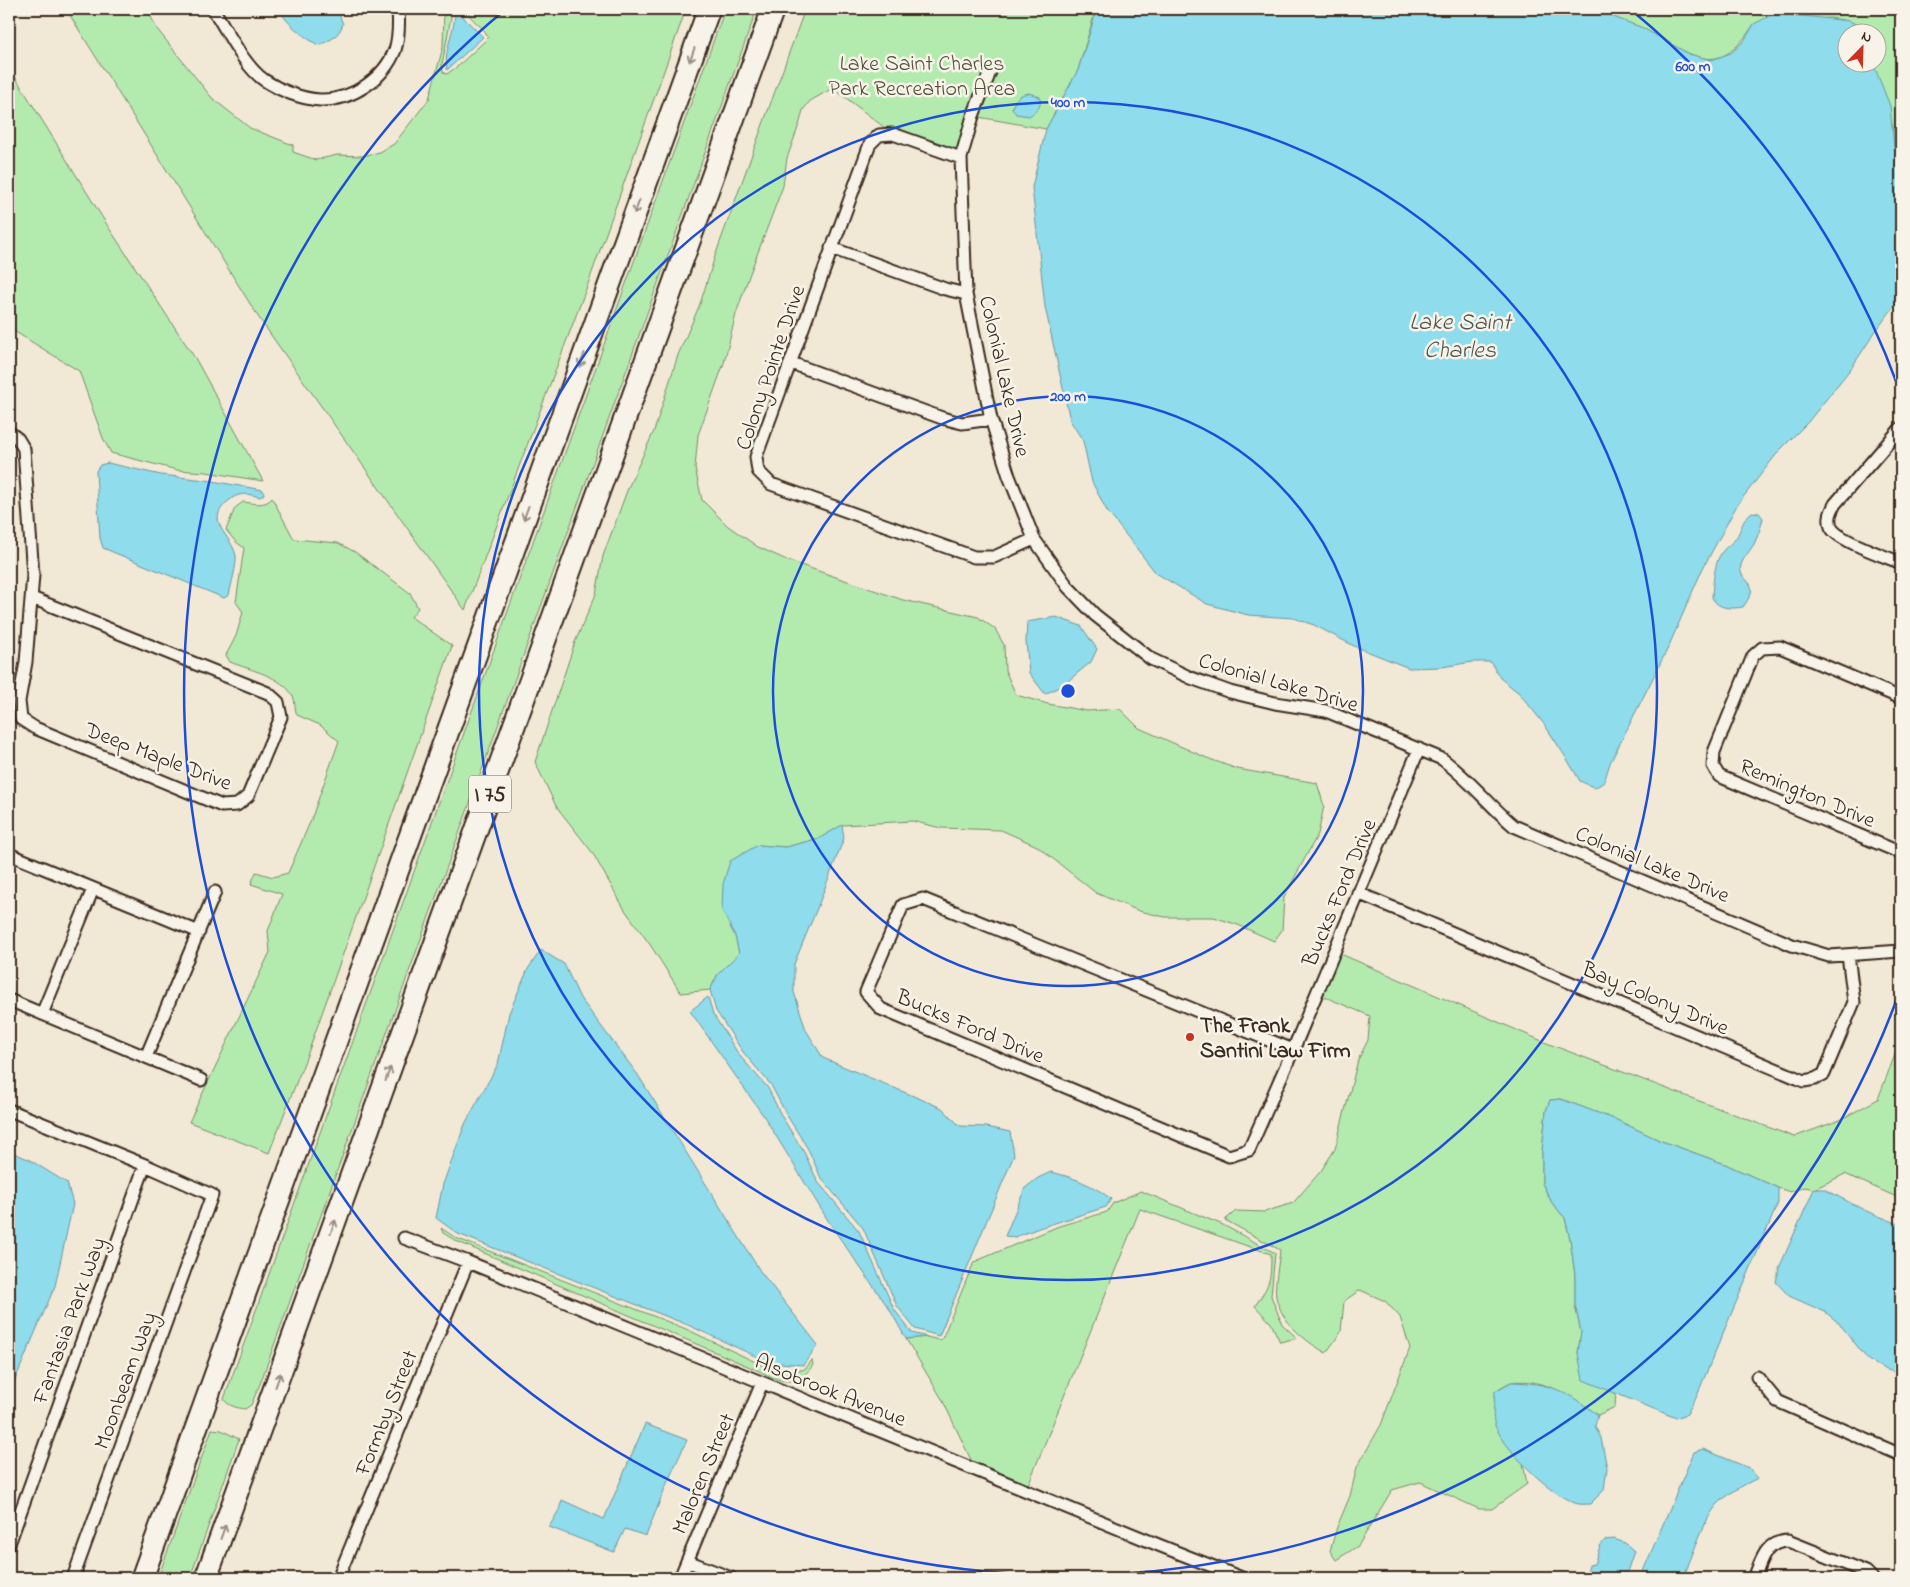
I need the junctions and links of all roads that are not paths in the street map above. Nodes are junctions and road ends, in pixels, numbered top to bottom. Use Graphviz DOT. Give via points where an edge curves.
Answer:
graph roads {
  1 [pos="213,9"];
  2 [pos="398,9"];
  3 [pos="709,9"];
  4 [pos="773,9"];
  5 [pos="990,72"];
  6 [pos="961,158"];
  7 [pos="832,248"];
  8 [pos="966,294"];
  9 [pos="791,363"];
  10 [pos="991,419"];
  11 [pos="1901,428"];
  12 [pos="9,432"];
  13 [pos="1034,539"];
  14 [pos="1901,563"];
  15 [pos="32,598"];
  16 [pos="1901,698"];
  17 [pos="1419,749"];
  18 [pos="1901,853"];
  19 [pos="9,854"];
  20 [pos="93,889"];
  21 [pos="215,892"];
  22 [pos="1358,893"];
  23 [pos="198,932"];
  24 [pos="1901,951"];
  25 [pos="1848,955"];
  26 [pos="9,1000"];
  27 [pos="42,1014"];
  28 [pos="1293,1050"];
  29 [pos="146,1058"];
  30 [pos="200,1080"];
  31 [pos="9,1110"];
  32 [pos="145,1166"];
  33 [pos="404,1238"];
  34 [pos="468,1262"];
  35 [pos="1757,1377"];
  36 [pos="762,1382"];
  37 [pos="1901,1455"];
  38 [pos="9,1544"];
  39 [pos="687,1560"];
  40 [pos="73,1578"];
  41 [pos="142,1578"];
  42 [pos="206,1578"];
  43 [pos="338,1578"];
  44 [pos="680,1578"];
  45 [pos="731,1578"];
  46 [pos="1242,1578"];
  47 [pos="1754,1578"];
  48 [pos="1872,1578"];
  1 -- 2 [label="street" via="247,62 262,78 304,98 322,100 346,96 362,89 388,65 397,39"];
  3 -- 41 [label="highway, one-way"];
  42 -- 4 [label="highway, I 75, one-way"];
  5 -- 6 [label="street, Colonial Lake Drive"];
  6 -- 7 [label="street, Colony Pointe Drive" via="893,134 879,135 870,144"];
  6 -- 8 [label="street, Colonial Lake Drive"];
  7 -- 8 [label="street"];
  7 -- 9 [label="street, Colony Pointe Drive"];
  8 -- 10 [label="street, Colonial Lake Drive"];
  9 -- 10 [label="street" via="942,418 962,423"];
  9 -- 13 [label="street, Colony Pointe Drive" via="756,456 758,471 771,484 974,556 994,557"];
  10 -- 13 [label="street, Colonial Lake Drive"];
  11 -- 14 [label="street" via="1835,504 1829,516 1831,529 1840,537"];
  12 -- 15 [label="street, Deep Maple Drive" via="24,449 32,541"];
  13 -- 17 [label="street, Colonial Lake Drive" via="1068,587 1095,616 1151,659 1230,692 1326,711"];
  15 -- 15 [label="street, Deep Maple Drive" via="19,701 21,718 35,728 222,806 237,805 248,796 281,717 278,702 268,692"];
  16 -- 18 [label="street, Remington Drive" via="1780,647 1762,648 1753,656 1714,752 1713,766 1719,776"];
  17 -- 22 [label="street, Bucks Ford Drive"];
  17 -- 25 [label="street, Colonial Lake Drive" via="1442,759 1459,772 1514,826 1792,945 1829,956"];
  19 -- 20 [label="street"];
  20 -- 23 [label="street"];
  20 -- 27 [label="street"];
  21 -- 23 [label="street"];
  22 -- 25 [label="street, Bay Colony Drive" via="1804,1081 1824,1074 1854,1002"];
  22 -- 28 [label="street, Bucks Ford Drive"];
  23 -- 29 [label="street"];
  24 -- 25 [label="street, Colonial Lake Drive"];
  26 -- 27 [label="street"];
  27 -- 29 [label="street"];
  28 -- 28 [label="street, Bucks Ford Drive" via="1249,1150 1229,1156 880,1009 866,992 903,905 923,899"];
  29 -- 30 [label="street"];
  31 -- 32 [label="street"];
  32 -- 38 [label="street, Fantasia Park Way"];
  32 -- 40 [label="street, Moonbeam Way" via="212,1195"];
  33 -- 34 [label="street, Alsobrook Avenue"];
  34 -- 36 [label="street, Alsobrook Avenue"];
  34 -- 43 [label="street, Formby Street"];
  35 -- 37 [label="street" via="1777,1401"];
  36 -- 39 [label="street, Maloren Street"];
  36 -- 46 [label="street, Alsobrook Avenue"];
  39 -- 44 [label="street, Maloren Street"];
  39 -- 45 [label="street"];
  47 -- 48 [label="street" via="1767,1548 1779,1541 1788,1541 1866,1572"];
}
